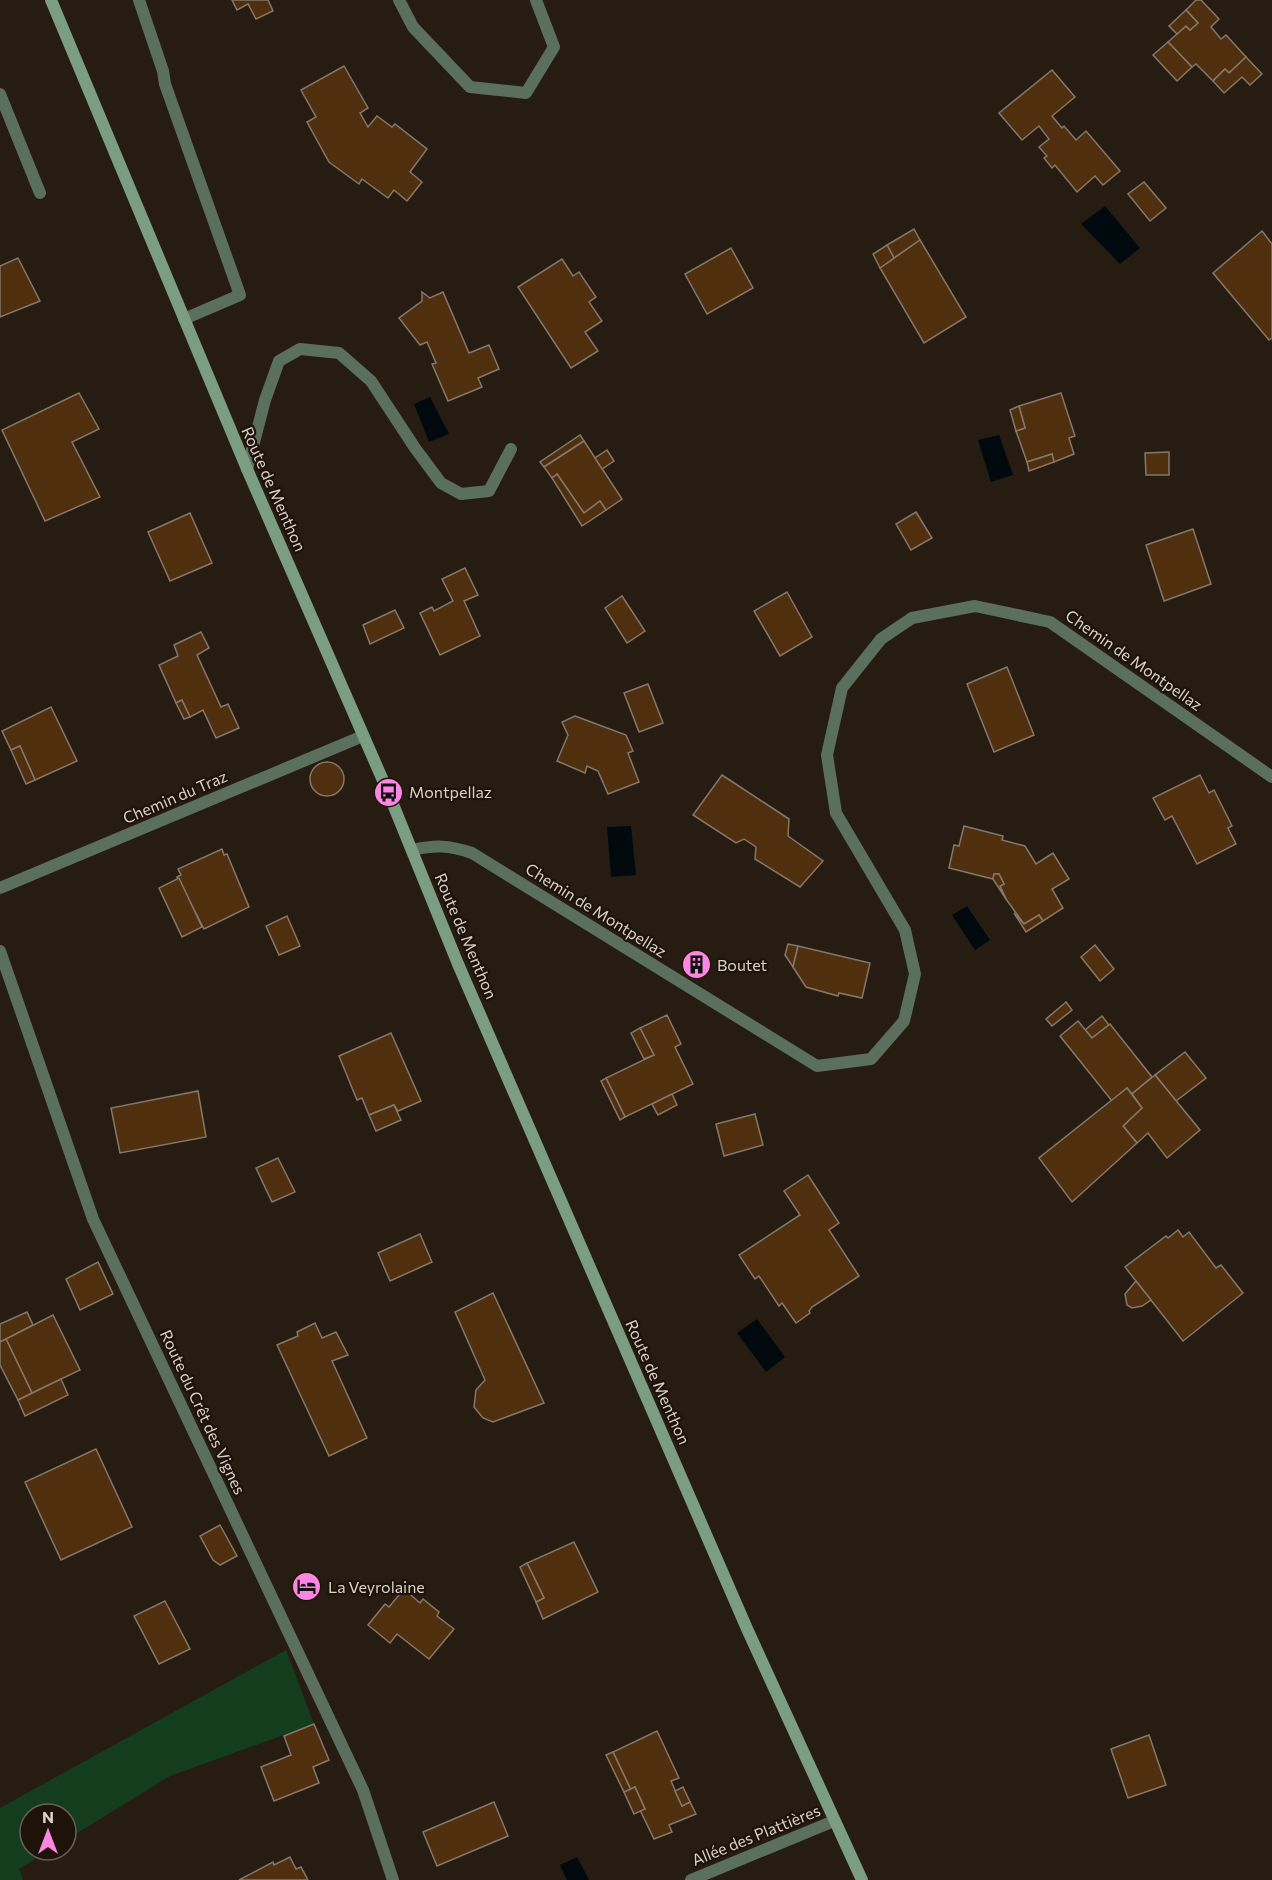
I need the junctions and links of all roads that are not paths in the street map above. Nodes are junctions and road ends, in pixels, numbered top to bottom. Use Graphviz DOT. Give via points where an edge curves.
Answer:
graph roads {
  1 [pos="51,0"];
  2 [pos="140,0"];
  3 [pos="399,0"];
  4 [pos="536,0"];
  5 [pos="0,94"];
  6 [pos="40,193"];
  7 [pos="184,318"];
  8 [pos="511,449"];
  9 [pos="247,470"];
  10 [pos="363,736"];
  11 [pos="1272,777"];
  12 [pos="412,850"];
  13 [pos="0,888"];
  14 [pos="0,951"];
  15 [pos="834,1821"];
  16 [pos="393,1880"];
  17 [pos="691,1880"];
  18 [pos="862,1880"];
  1 -- 7 [label="main road, Route de Menthon"];
  2 -- 7 [label="street" via="165,84 240,295"];
  3 -- 4 [label="street" via="412,27 470,87 526,93 554,47"];
  5 -- 6 [label="street"];
  7 -- 9 [label="main road, Route de Menthon"];
  8 -- 9 [label="street" via="489,491 461,494 441,483 371,381 339,353 300,349 279,361"];
  9 -- 10 [label="main road, Route de Menthon"];
  10 -- 12 [label="main road, Route de Menthon"];
  10 -- 13 [label="street, Chemin du Traz"];
  11 -- 12 [label="street, Chemin de Montpellaz" via="1050,622 975,606 912,618 881,639 842,688 827,755 836,813 905,930 915,974 904,1021 871,1059 817,1065 471,853 433,845"];
  12 -- 15 [label="main road, Route de Menthon" via="748,1631"];
  14 -- 16 [label="street, Route du Crêt des Vignes" via="93,1219 363,1790"];
  15 -- 17 [label="street, Allée des Plattières"];
  15 -- 18 [label="main road, Route de Menthon"];
}
